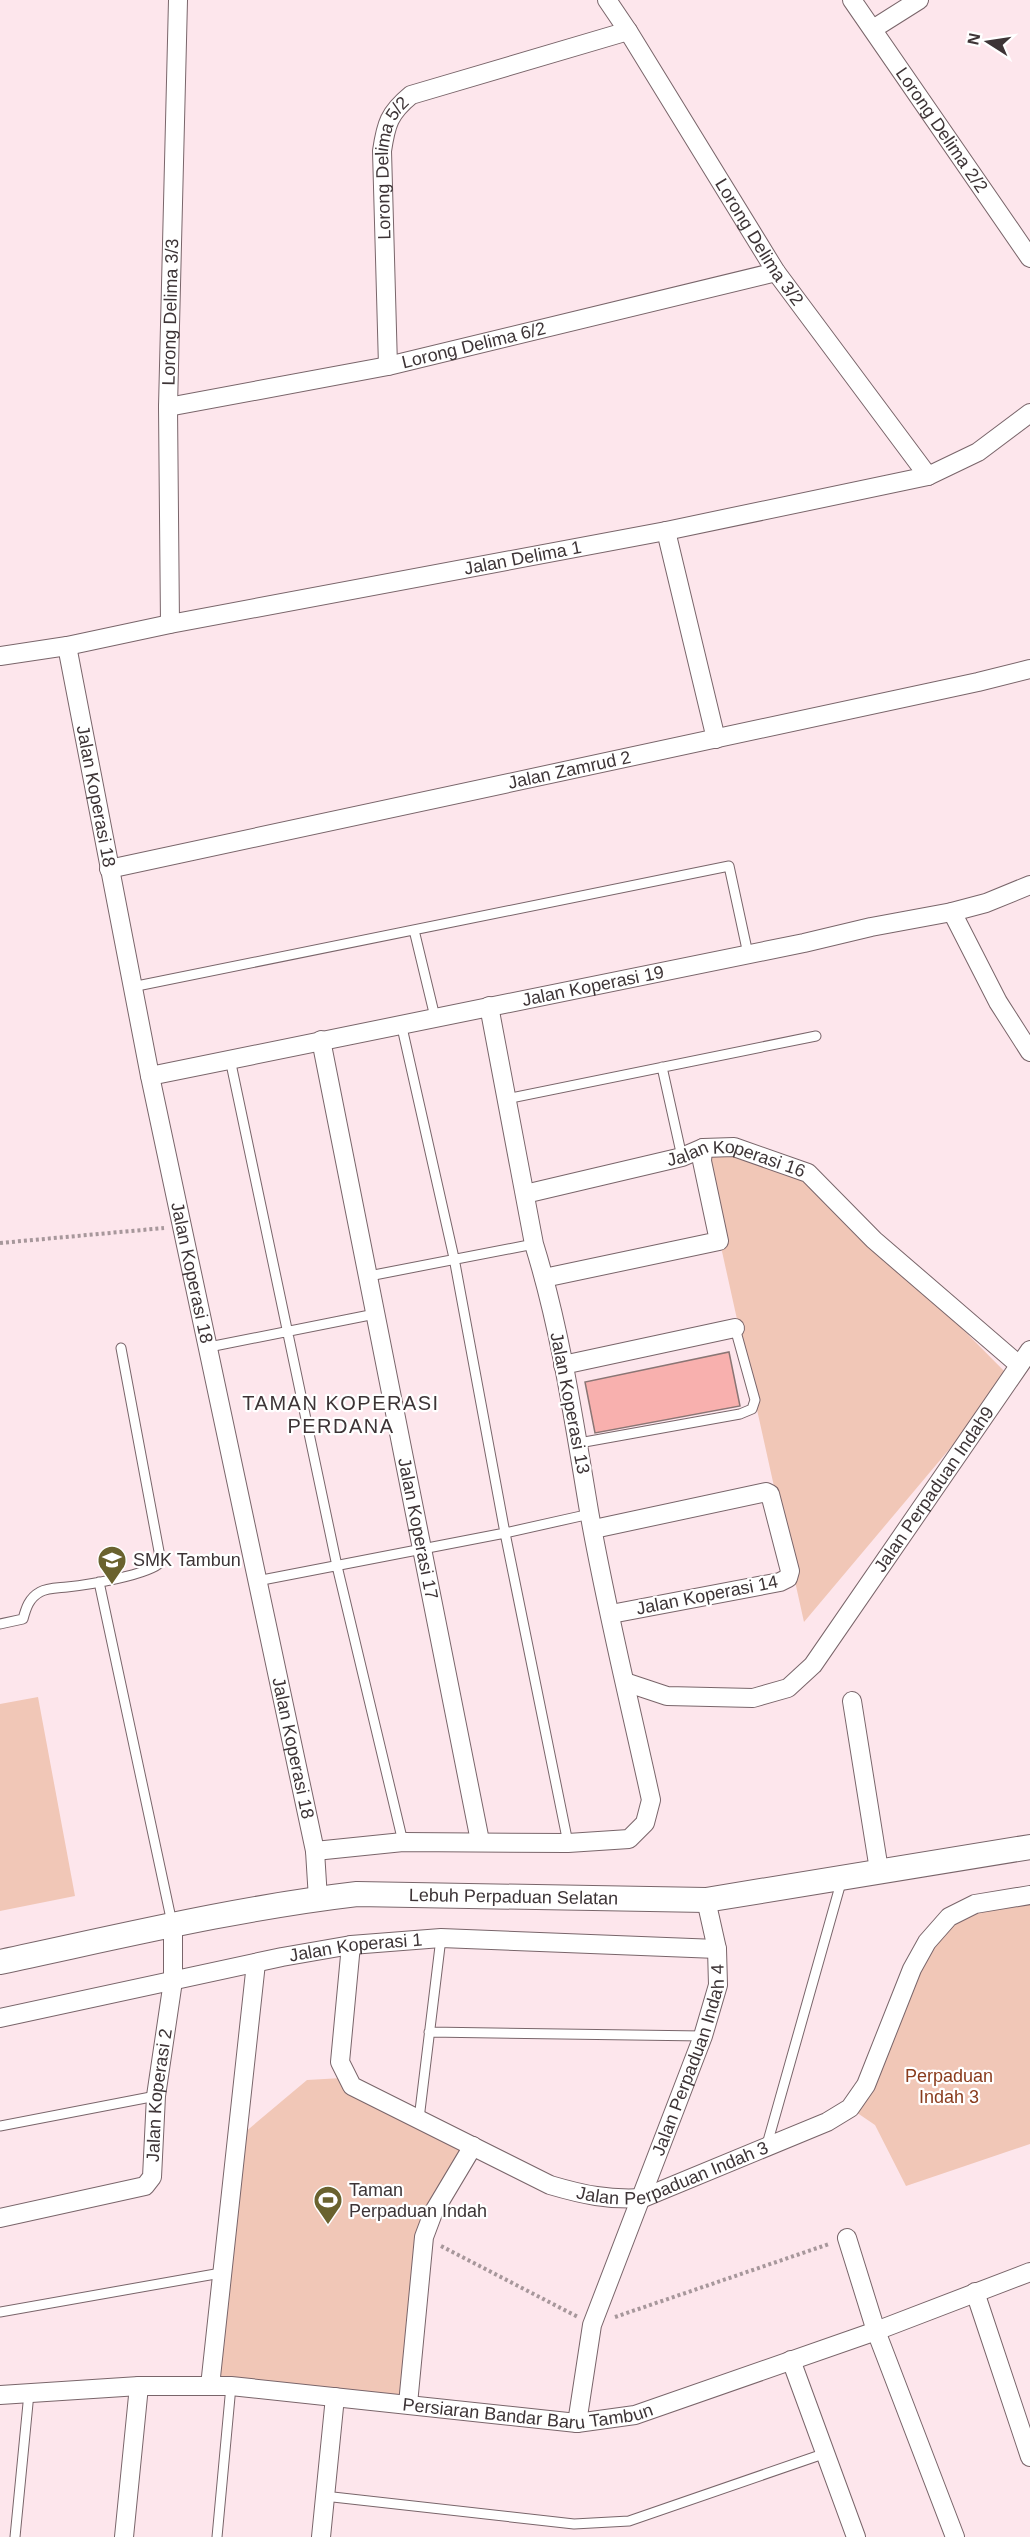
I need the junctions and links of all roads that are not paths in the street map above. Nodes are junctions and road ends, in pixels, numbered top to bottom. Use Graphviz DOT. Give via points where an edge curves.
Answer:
graph roads {
  1 [pos="178,0"];
  2 [pos="607,0"];
  3 [pos="852,0"];
  4 [pos="919,0"];
  5 [pos="873,29"];
  6 [pos="628,31"];
  7 [pos="1030,258"];
  8 [pos="776,272"];
  9 [pos="388,366"];
  10 [pos="168,407"];
  11 [pos="1030,413"];
  12 [pos="928,476"];
  13 [pos="666,531"];
  14 [pos="170,624"];
  15 [pos="67,646"];
  16 [pos="0,656"];
  17 [pos="1030,669"];
  18 [pos="716,739"];
  19 [pos="109,869"];
  20 [pos="1030,885"];
  21 [pos="952,912"];
  22 [pos="414,930"];
  23 [pos="748,954"];
  24 [pos="132,987"];
  25 [pos="489,1006"];
  26 [pos="435,1017"];
  27 [pos="401,1023"];
  28 [pos="816,1036"];
  29 [pos="321,1040"];
  30 [pos="1030,1052"];
  31 [pos="230,1059"];
  32 [pos="662,1067"];
  33 [pos="150,1076"];
  34 [pos="506,1099"];
  35 [pos="703,1148"];
  36 [pos="682,1157"];
  37 [pos="525,1194"];
  38 [pos="534,1244"];
  39 [pos="454,1258"];
  40 [pos="369,1276"];
  41 [pos="544,1278"];
  42 [pos="375,1314"];
  43 [pos="735,1328"];
  44 [pos="287,1332"];
  45 [pos="209,1347"];
  46 [pos="121,1348"];
  47 [pos="1030,1350"];
  48 [pos="563,1365"];
  49 [pos="1019,1365"];
  50 [pos="579,1443"];
  51 [pos="592,1521"];
  52 [pos="505,1533"];
  53 [pos="421,1550"];
  54 [pos="337,1566"];
  55 [pos="257,1581"];
  56 [pos="99,1582"];
  57 [pos="610,1614"];
  58 [pos="0,1624"];
  59 [pos="625,1682"];
  60 [pos="852,1701"];
  61 [pos="480,1841"];
  62 [pos="403,1842"];
  63 [pos="568,1843"];
  64 [pos="1030,1847"];
  65 [pos="315,1851"];
  66 [pos="879,1870"];
  67 [pos="843,1876"];
  68 [pos="1030,1895"];
  69 [pos="318,1899"];
  70 [pos="706,1900"];
  71 [pos="172,1925"];
  72 [pos="441,1938"];
  73 [pos="351,1945"];
  74 [pos="717,1948"];
  75 [pos="0,1962"];
  76 [pos="256,1963"];
  77 [pos="173,1981"];
  78 [pos="0,2018"];
  79 [pos="429,2032"];
  80 [pos="703,2036"];
  81 [pos="156,2096"];
  82 [pos="419,2118"];
  83 [pos="0,2126"];
  84 [pos="473,2146"];
  85 [pos="765,2148"];
  86 [pos="643,2198"];
  87 [pos="0,2218"];
  88 [pos="848,2238"];
  89 [pos="1030,2272"];
  90 [pos="221,2274"];
  91 [pos="975,2292"];
  92 [pos="0,2312"];
  93 [pos="876,2331"];
  94 [pos="791,2360"];
  95 [pos="139,2386"];
  96 [pos="210,2386"];
  97 [pos="231,2386"];
  98 [pos="29,2393"];
  99 [pos="0,2395"];
  100 [pos="335,2397"];
  101 [pos="408,2404"];
  102 [pos="577,2422"];
  103 [pos="826,2453"];
  104 [pos="1030,2457"];
  105 [pos="324,2496"];
  106 [pos="15,2537"];
  107 [pos="124,2537"];
  108 [pos="217,2537"];
  109 [pos="321,2537"];
  110 [pos="856,2537"];
  111 [pos="955,2537"];
  1 -- 10 [label="street, Lorong Delima 3/3"];
  2 -- 6 [label="street, Lorong Delima 3/2"];
  3 -- 5 [label="street, Lorong Delima 2/2"];
  4 -- 5 [label="street"];
  5 -- 7 [label="street, Lorong Delima 2/2"];
  6 -- 8 [label="street, Lorong Delima 3/2"];
  6 -- 9 [label="street, Lorong Delima 5/2" via="411,95 389,118 382,151"];
  8 -- 9 [label="street, Lorong Delima 6/2"];
  8 -- 12 [label="street, Lorong Delima 3/2"];
  9 -- 10 [label="street, Lorong Delima 6/2"];
  10 -- 14 [label="street, Lorong Delima 3/3"];
  11 -- 12 [label="street, Jalan Delima 1" via="978,452"];
  12 -- 13 [label="street, Jalan Delima 1"];
  13 -- 14 [label="street, Jalan Delima 1"];
  13 -- 18 [label="street"];
  14 -- 15 [label="street, Jalan Delima 1"];
  15 -- 16 [label="street, Jalan Delima 1"];
  15 -- 19 [label="street, Jalan Koperasi 18"];
  17 -- 18 [label="street, Jalan Zamrud 2"];
  18 -- 19 [label="street, Jalan Zamrud 2"];
  19 -- 24 [label="street, Jalan Koperasi 18"];
  20 -- 21 [label="street, Jalan Koperasi 19"];
  21 -- 23 [label="street, Jalan Koperasi 19"];
  21 -- 30 [label="street" via="998,1002"];
  22 -- 23 [label="lane" via="729,866"];
  22 -- 24 [label="lane"];
  22 -- 26 [label="lane"];
  23 -- 25 [label="street, Jalan Koperasi 19"];
  24 -- 33 [label="street, Jalan Koperasi 18"];
  25 -- 26 [label="street, Jalan Koperasi 19"];
  25 -- 34 [label="street, Jalan Koperasi 13"];
  26 -- 27 [label="street, Jalan Koperasi 19"];
  27 -- 29 [label="street, Jalan Koperasi 19"];
  27 -- 39 [label="lane"];
  28 -- 32 [label="lane"];
  29 -- 31 [label="street, Jalan Koperasi 19"];
  29 -- 40 [label="street, Jalan Koperasi 17"];
  31 -- 33 [label="street, Jalan Koperasi 19"];
  31 -- 44 [label="lane"];
  32 -- 34 [label="lane"];
  32 -- 36 [label="lane"];
  33 -- 45 [label="street, Jalan Koperasi 18"];
  34 -- 37 [label="street, Jalan Koperasi 13"];
  35 -- 36 [label="street, Jalan Koperasi 16"];
  35 -- 41 [label="street" via="702,1161 719,1242"];
  35 -- 49 [label="street, Jalan Koperasi 16" via="734,1146 808,1173 874,1240"];
  36 -- 37 [label="street, Jalan Koperasi 16"];
  37 -- 38 [label="street, Jalan Koperasi 13"];
  38 -- 39 [label="lane"];
  38 -- 41 [label="street, Jalan Koperasi 13"];
  39 -- 40 [label="lane"];
  39 -- 52 [label="lane"];
  40 -- 42 [label="street, Jalan Koperasi 17"];
  41 -- 48 [label="street, Jalan Koperasi 13"];
  42 -- 44 [label="lane"];
  42 -- 53 [label="street, Jalan Koperasi 17"];
  43 -- 48 [label="street"];
  43 -- 50 [label="lane" via="754,1400 752,1409"];
  44 -- 45 [label="lane"];
  44 -- 54 [label="lane"];
  45 -- 55 [label="street, Jalan Koperasi 18"];
  46 -- 56 [label="lane" via="161,1562 157,1567"];
  47 -- 49 [label="street, Jalan Perpaduan Indah9"];
  48 -- 50 [label="street, Jalan Koperasi 13"];
  49 -- 59 [label="street, Jalan Perpaduan Indah9" via="813,1665 788,1688 753,1698 667,1696"];
  50 -- 51 [label="street, Jalan Koperasi 13"];
  51 -- 52 [label="lane"];
  51 -- 57 [label="street, Jalan Koperasi 13"];
  51 -- 57 [label="street, Jalan Koperasi 14" via="766,1492 770,1494 790,1571 788,1578 780,1582"];
  52 -- 53 [label="lane"];
  52 -- 63 [label="lane"];
  53 -- 54 [label="lane"];
  53 -- 61 [label="street, Jalan Koperasi 17"];
  54 -- 55 [label="lane"];
  54 -- 62 [label="lane"];
  55 -- 65 [label="street, Jalan Koperasi 18"];
  56 -- 58 [label="lane" via="41,1591 28,1602 22,1619"];
  56 -- 71 [label="lane"];
  57 -- 59 [label="street, Jalan Koperasi 13"];
  59 -- 63 [label="street, Jalan Koperasi 13" via="651,1800 645,1822 629,1839"];
  60 -- 66 [label="street"];
  61 -- 62 [label="street"];
  61 -- 63 [label="street"];
  62 -- 65 [label="street"];
  64 -- 66 [label="street, Lebuh Perpaduan Selatan"];
  65 -- 69 [label="street, Jalan Koperasi 18"];
  66 -- 67 [label="street, Lebuh Perpaduan Selatan"];
  67 -- 70 [label="street, Lebuh Perpaduan Selatan"];
  67 -- 85 [label="lane"];
  68 -- 85 [label="street, Jalan Perpaduan Indah 3" via="975,1904 949,1917 927,1942 912,1969 866,2085 850,2108 828,2122"];
  69 -- 70 [label="street, Lebuh Perpaduan Selatan" via="357,1894"];
  69 -- 71 [label="street, Lebuh Perpaduan Selatan"];
  70 -- 74 [label="street, Jalan Perpaduan Indah 4"];
  71 -- 75 [label="street, Lebuh Perpaduan Selatan"];
  71 -- 77 [label="street, Jalan Koperasi 2"];
  72 -- 73 [label="street, Jalan Koperasi 1"];
  72 -- 74 [label="street, Jalan Koperasi 1"];
  72 -- 79 [label="lane"];
  73 -- 76 [label="street, Jalan Koperasi 1"];
  73 -- 82 [label="street, Jalan Perpaduan Indah 3" via="340,2062 352,2086"];
  74 -- 80 [label="street, Jalan Perpaduan Indah 4" via="718,1985"];
  76 -- 77 [label="street, Jalan Koperasi 1"];
  76 -- 90 [label="street"];
  77 -- 78 [label="street, Jalan Koperasi 1"];
  77 -- 81 [label="street, Jalan Koperasi 2"];
  79 -- 80 [label="lane"];
  79 -- 82 [label="lane"];
  80 -- 86 [label="street, Jalan Perpaduan Indah 4"];
  81 -- 83 [label="lane"];
  81 -- 87 [label="street, Jalan Koperasi 2" via="152,2177 145,2186"];
  82 -- 84 [label="street, Jalan Perpaduan Indah 3"];
  84 -- 86 [label="street, Jalan Perpaduan Indah 3" via="550,2185 583,2195"];
  84 -- 101 [label="street" via="433,2213 424,2237"];
  85 -- 86 [label="street, Jalan Perpaduan Indah 3"];
  86 -- 102 [label="street, Jalan Perpaduan Indah 4" via="592,2325"];
  88 -- 93 [label="street"];
  89 -- 91 [label="street, Persiaran Bandar Baru Tambun"];
  90 -- 92 [label="lane"];
  90 -- 96 [label="street"];
  91 -- 93 [label="street, Persiaran Bandar Baru Tambun"];
  91 -- 104 [label="street"];
  93 -- 94 [label="street, Persiaran Bandar Baru Tambun"];
  93 -- 111 [label="street"];
  94 -- 102 [label="street, Persiaran Bandar Baru Tambun" via="634,2415"];
  94 -- 103 [label="street"];
  95 -- 96 [label="street, Persiaran Bandar Baru Tambun"];
  95 -- 98 [label="street, Persiaran Bandar Baru Tambun"];
  95 -- 107 [label="street"];
  96 -- 97 [label="street, Persiaran Bandar Baru Tambun"];
  97 -- 100 [label="street, Persiaran Bandar Baru Tambun"];
  97 -- 108 [label="lane"];
  98 -- 99 [label="street, Persiaran Bandar Baru Tambun"];
  98 -- 106 [label="lane"];
  100 -- 101 [label="street, Persiaran Bandar Baru Tambun"];
  100 -- 105 [label="street"];
  101 -- 102 [label="street, Persiaran Bandar Baru Tambun"];
  103 -- 105 [label="lane" via="629,2521 574,2524"];
  103 -- 110 [label="street"];
  105 -- 109 [label="street"];
}
